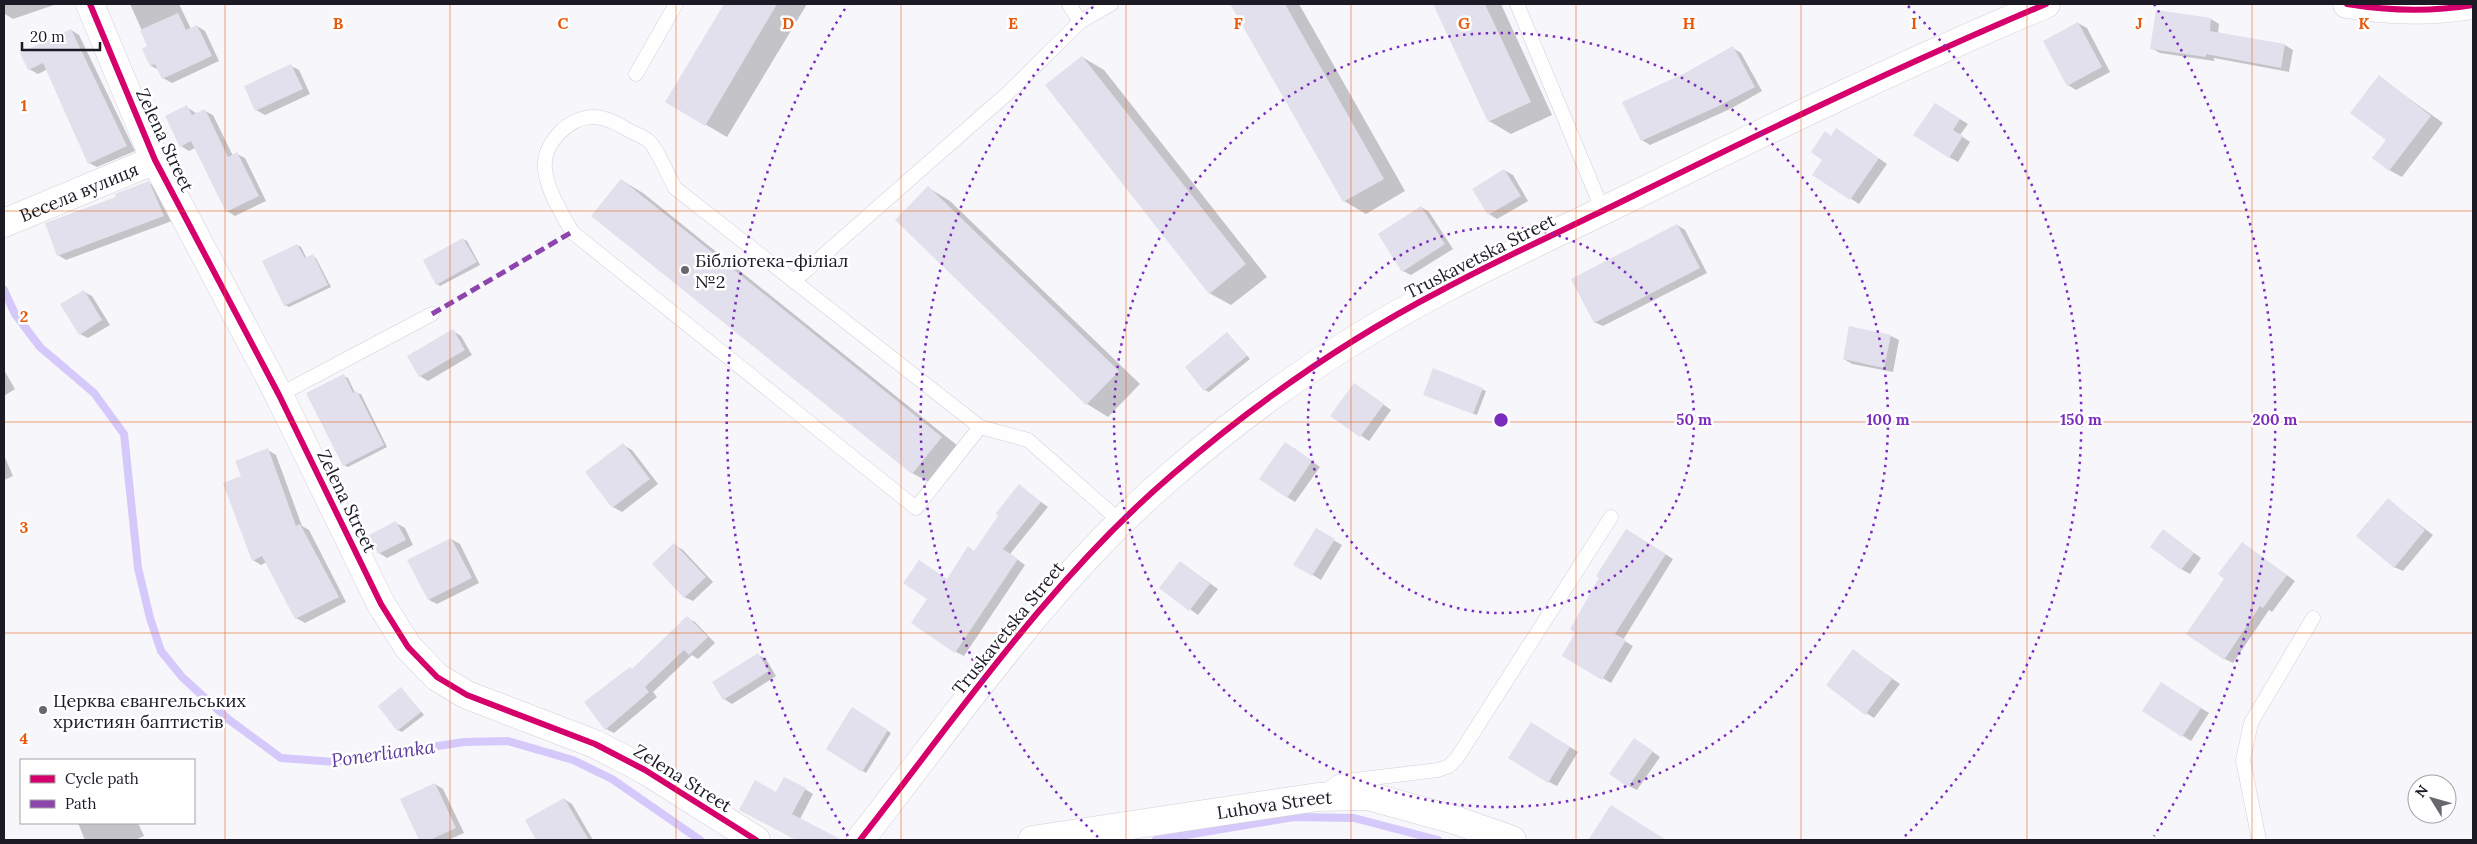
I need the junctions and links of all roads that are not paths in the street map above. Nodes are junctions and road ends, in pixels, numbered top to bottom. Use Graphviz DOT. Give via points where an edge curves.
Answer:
graph roads {
  1 [pos="90,4"];
  2 [pos="676,4"];
  3 [pos="1069,4"];
  4 [pos="1111,4"];
  5 [pos="1517,4"];
  6 [pos="2046,4"];
  7 [pos="2347,4"];
  8 [pos="2473,4"];
  9 [pos="1080,22"];
  10 [pos="636,74"];
  11 [pos="155,160"];
  12 [pos="1603,211"];
  13 [pos="8,221"];
  14 [pos="794,281"];
  15 [pos="432,314"];
  16 [pos="279,395"];
  17 [pos="980,427"];
  18 [pos="1611,516"];
  19 [pos="1121,522"];
  20 [pos="2313,618"];
  21 [pos="1318,797"];
  22 [pos="756,840"];
  23 [pos="860,840"];
  24 [pos="1032,840"];
  25 [pos="1512,840"];
  26 [pos="2259,840"];
  1 -- 11 [label="street, Zelena Street"];
  2 -- 10 [label="lane"];
  3 -- 9 [label="lane"];
  4 -- 9 [label="lane"];
  5 -- 12 [label="lane"];
  6 -- 12 [label="street, Truskavetska Street" via="1927,54"];
  7 -- 8 [label="street" via="2409,10 2449,9"];
  9 -- 14 [label="lane" via="1009,92"];
  11 -- 13 [label="street, Весела вулиця"];
  11 -- 16 [label="street, Zelena Street"];
  12 -- 19 [label="street, Truskavetska Street" via="1440,291 1348,345 1211,443"];
  14 -- 17 [label="lane"];
  14 -- 17 [label="lane" via="675,188 649,141 611,120 593,117 564,128 552,142 547,152 546,179 572,232 916,508"];
  15 -- 16 [label="lane"];
  16 -- 22 [label="street, Zelena Street" via="381,604 408,647 437,677 467,695 595,744 644,770"];
  17 -- 19 [label="lane" via="1028,440"];
  18 -- 21 [label="lane" via="1453,762 1438,770 1338,782"];
  19 -- 23 [label="street, Truskavetska Street" via="1078,565 1022,633"];
  20 -- 26 [label="lane" via="2251,722 2242,760"];
  21 -- 24 [label="street, Luhova Street"];
  21 -- 25 [label="street, Luhova Street" via="1368,796"];
}
